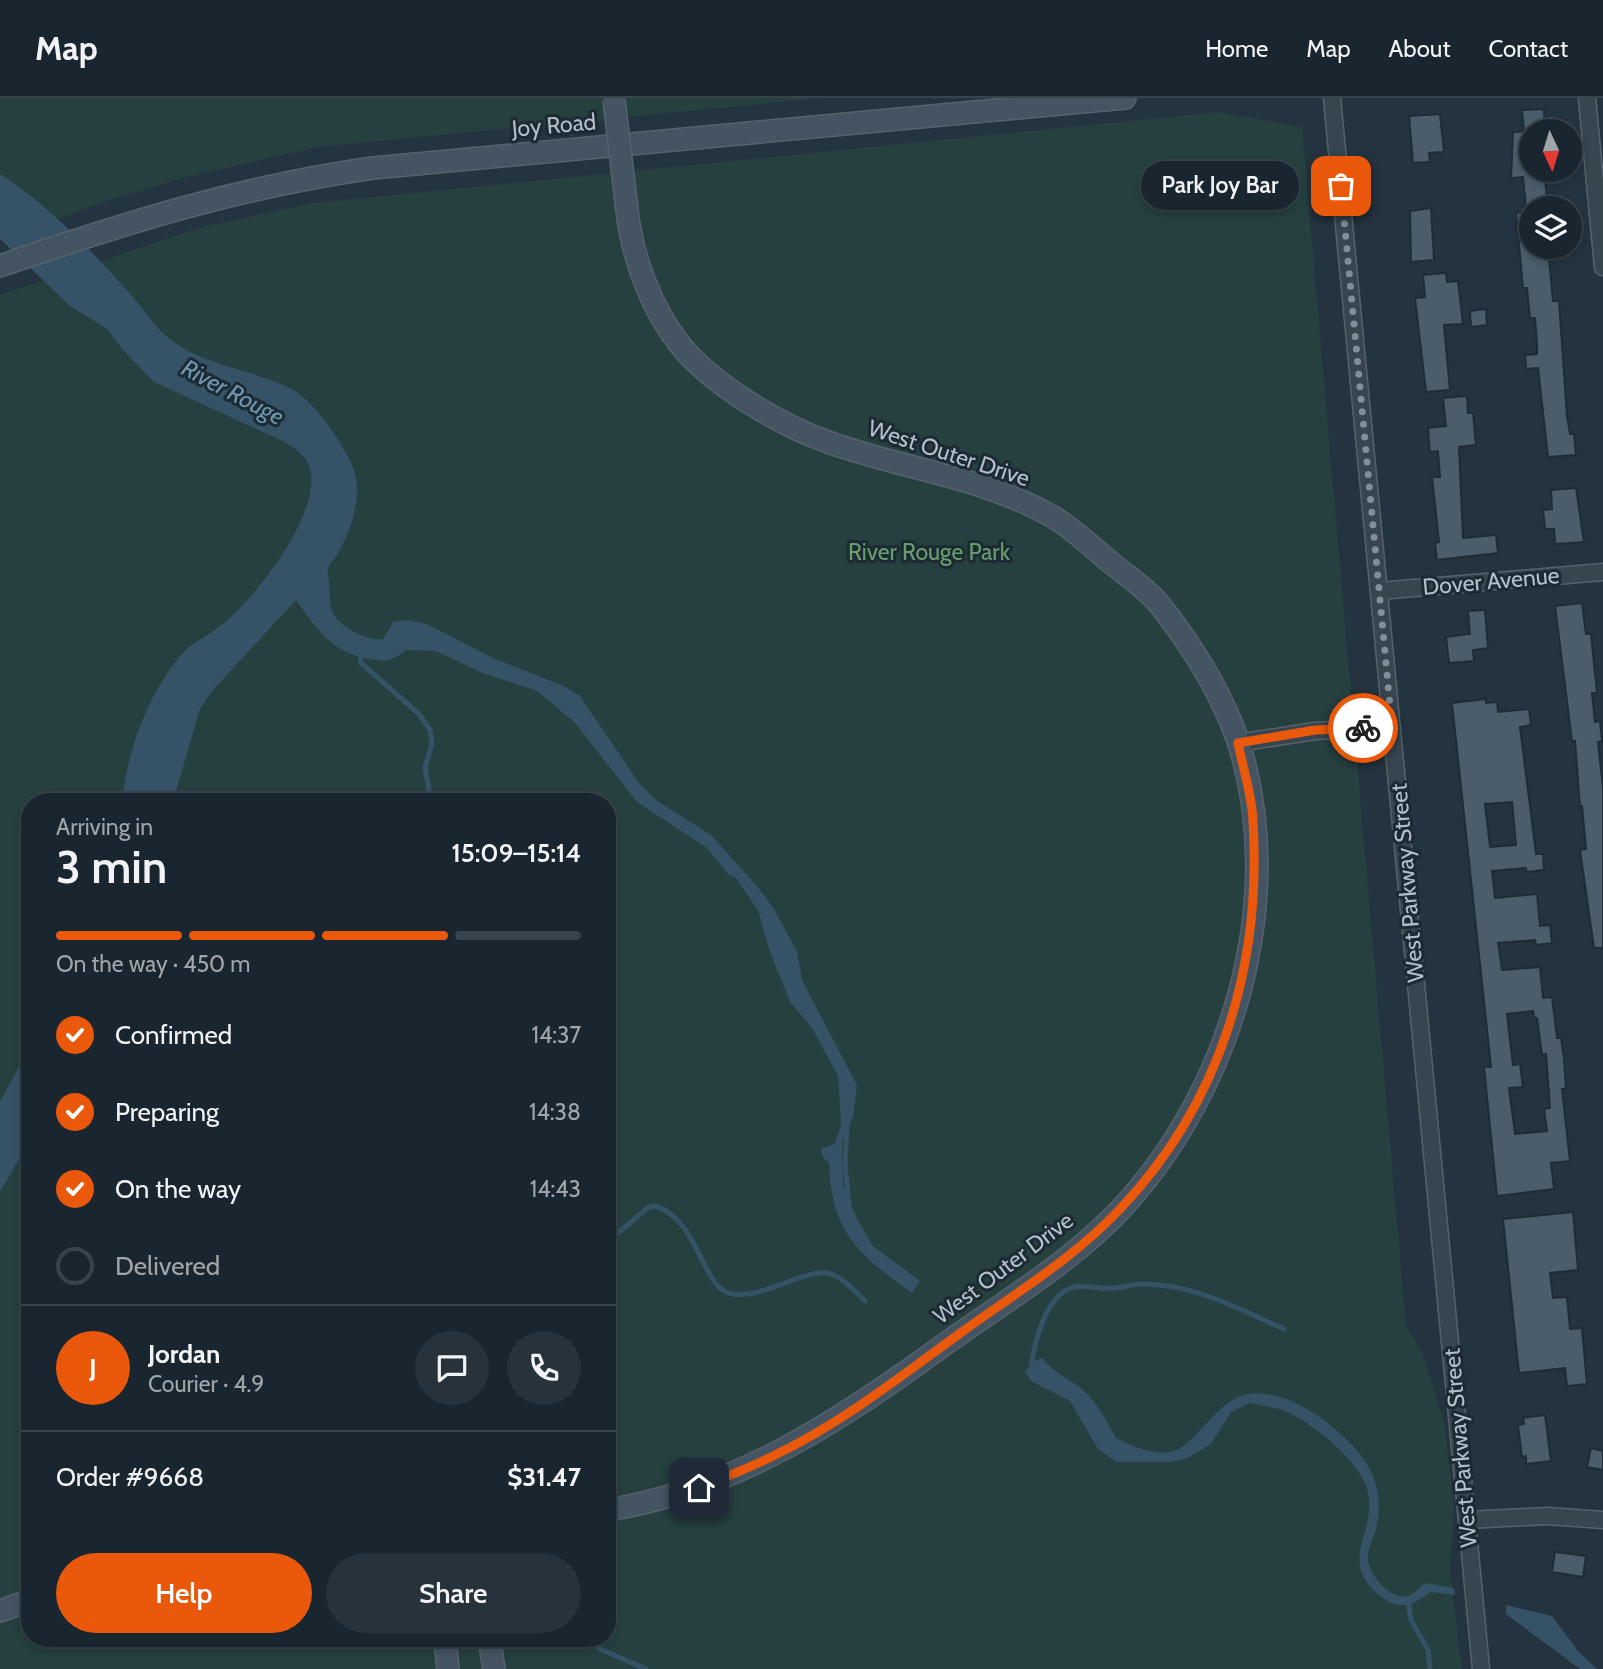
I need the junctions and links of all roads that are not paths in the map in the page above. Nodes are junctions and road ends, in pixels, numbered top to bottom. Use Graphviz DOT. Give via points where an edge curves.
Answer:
graph roads {
  1 [pos="1125,98"];
  2 [pos="1332,98"];
  3 [pos="1587,98"];
  4 [pos="614,99"];
  5 [pos="7,263"];
  6 [pos="1603,267"];
  7 [pos="1603,572"];
  8 [pos="1379,592"];
  9 [pos="1392,727"];
  10 [pos="1238,743"];
  11 [pos="616,1508"];
  12 [pos="1467,1520"];
  13 [pos="1603,1520"];
  14 [pos="21,1603"];
  15 [pos="0,1611"];
  16 [pos="446,1647"];
  17 [pos="490,1647"];
  18 [pos="448,1669"];
  19 [pos="494,1669"];
  20 [pos="1481,1669"];
  1 -- 5 [label="main road, Joy Road" via="373,168 241,190"];
  2 -- 8 [label="street, West Parkway Street"];
  3 -- 6 [label="street"];
  4 -- 10 [label="main road, West Outer Drive, bridge" via="629,229 647,289 681,346 734,392 778,421 830,443 982,487 1054,517 1156,599 1214,683"];
  7 -- 8 [label="street, Dover Avenue"];
  8 -- 9 [label="street, West Parkway Street"];
  9 -- 10 [label="street" via="1315,730"];
  9 -- 12 [label="street, West Parkway Street"];
  10 -- 11 [label="main road, West Outer Drive" via="1253,818 1255,909 1240,998 1212,1074 1173,1144 1120,1209 1059,1264 853,1410 777,1454 699,1488"];
  12 -- 13 [label="street" via="1548,1516"];
  12 -- 20 [label="street, West Parkway Street"];
  14 -- 15 [label="main road"];
  16 -- 18 [label="main road"];
  17 -- 19 [label="main road"];
}
